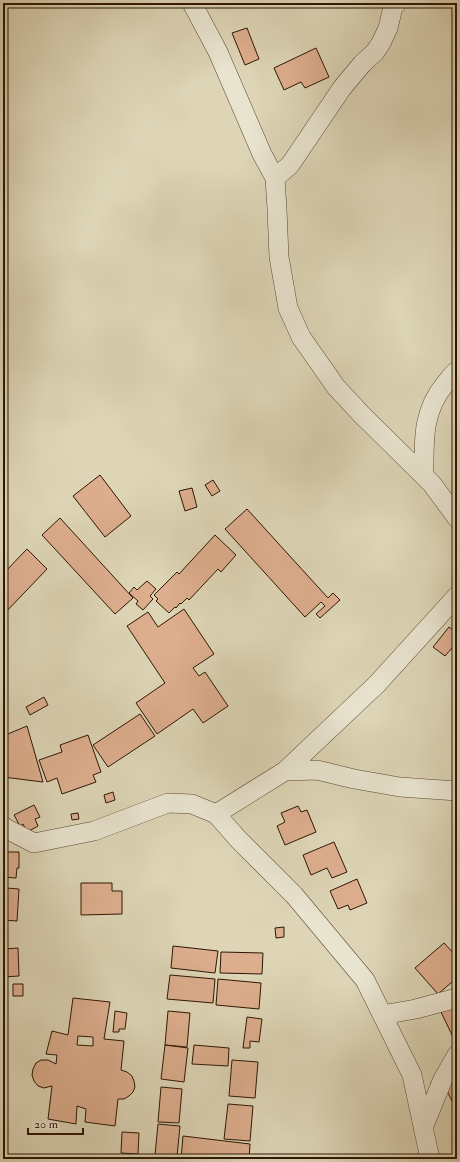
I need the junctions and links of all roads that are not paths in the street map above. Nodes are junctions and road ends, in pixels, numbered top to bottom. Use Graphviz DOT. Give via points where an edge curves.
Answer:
graph roads {
  1 [pos="192,3"];
  2 [pos="397,3"];
  3 [pos="274,178"];
  4 [pos="457,371"];
  5 [pos="424,475"];
  6 [pos="457,518"];
  7 [pos="457,596"];
  8 [pos="285,771"];
  9 [pos="457,791"];
  10 [pos="216,814"];
  11 [pos="3,826"];
  12 [pos="457,998"];
  13 [pos="382,1015"];
  14 [pos="457,1055"];
  15 [pos="423,1128"];
  16 [pos="430,1159"];
  1 -- 3 [label="street" via="218,52"];
  2 -- 3 [label="street" via="393,7 388,28 375,52 342,88 290,165"];
  3 -- 5 [label="street" via="278,209 278,258 288,308 301,337 336,387"];
  4 -- 5 [label="street" via="438,393 428,412"];
  5 -- 6 [label="street"];
  7 -- 8 [label="street" via="377,684"];
  8 -- 9 [label="street" via="316,770 400,787"];
  8 -- 10 [label="street"];
  10 -- 11 [label="street" via="192,804 168,803 94,830 34,843"];
  10 -- 13 [label="street" via="294,895 345,955 365,980"];
  12 -- 13 [label="street"];
  13 -- 15 [label="street" via="412,1075"];
  14 -- 15 [label="street" via="443,1079"];
  15 -- 16 [label="street"];
}
